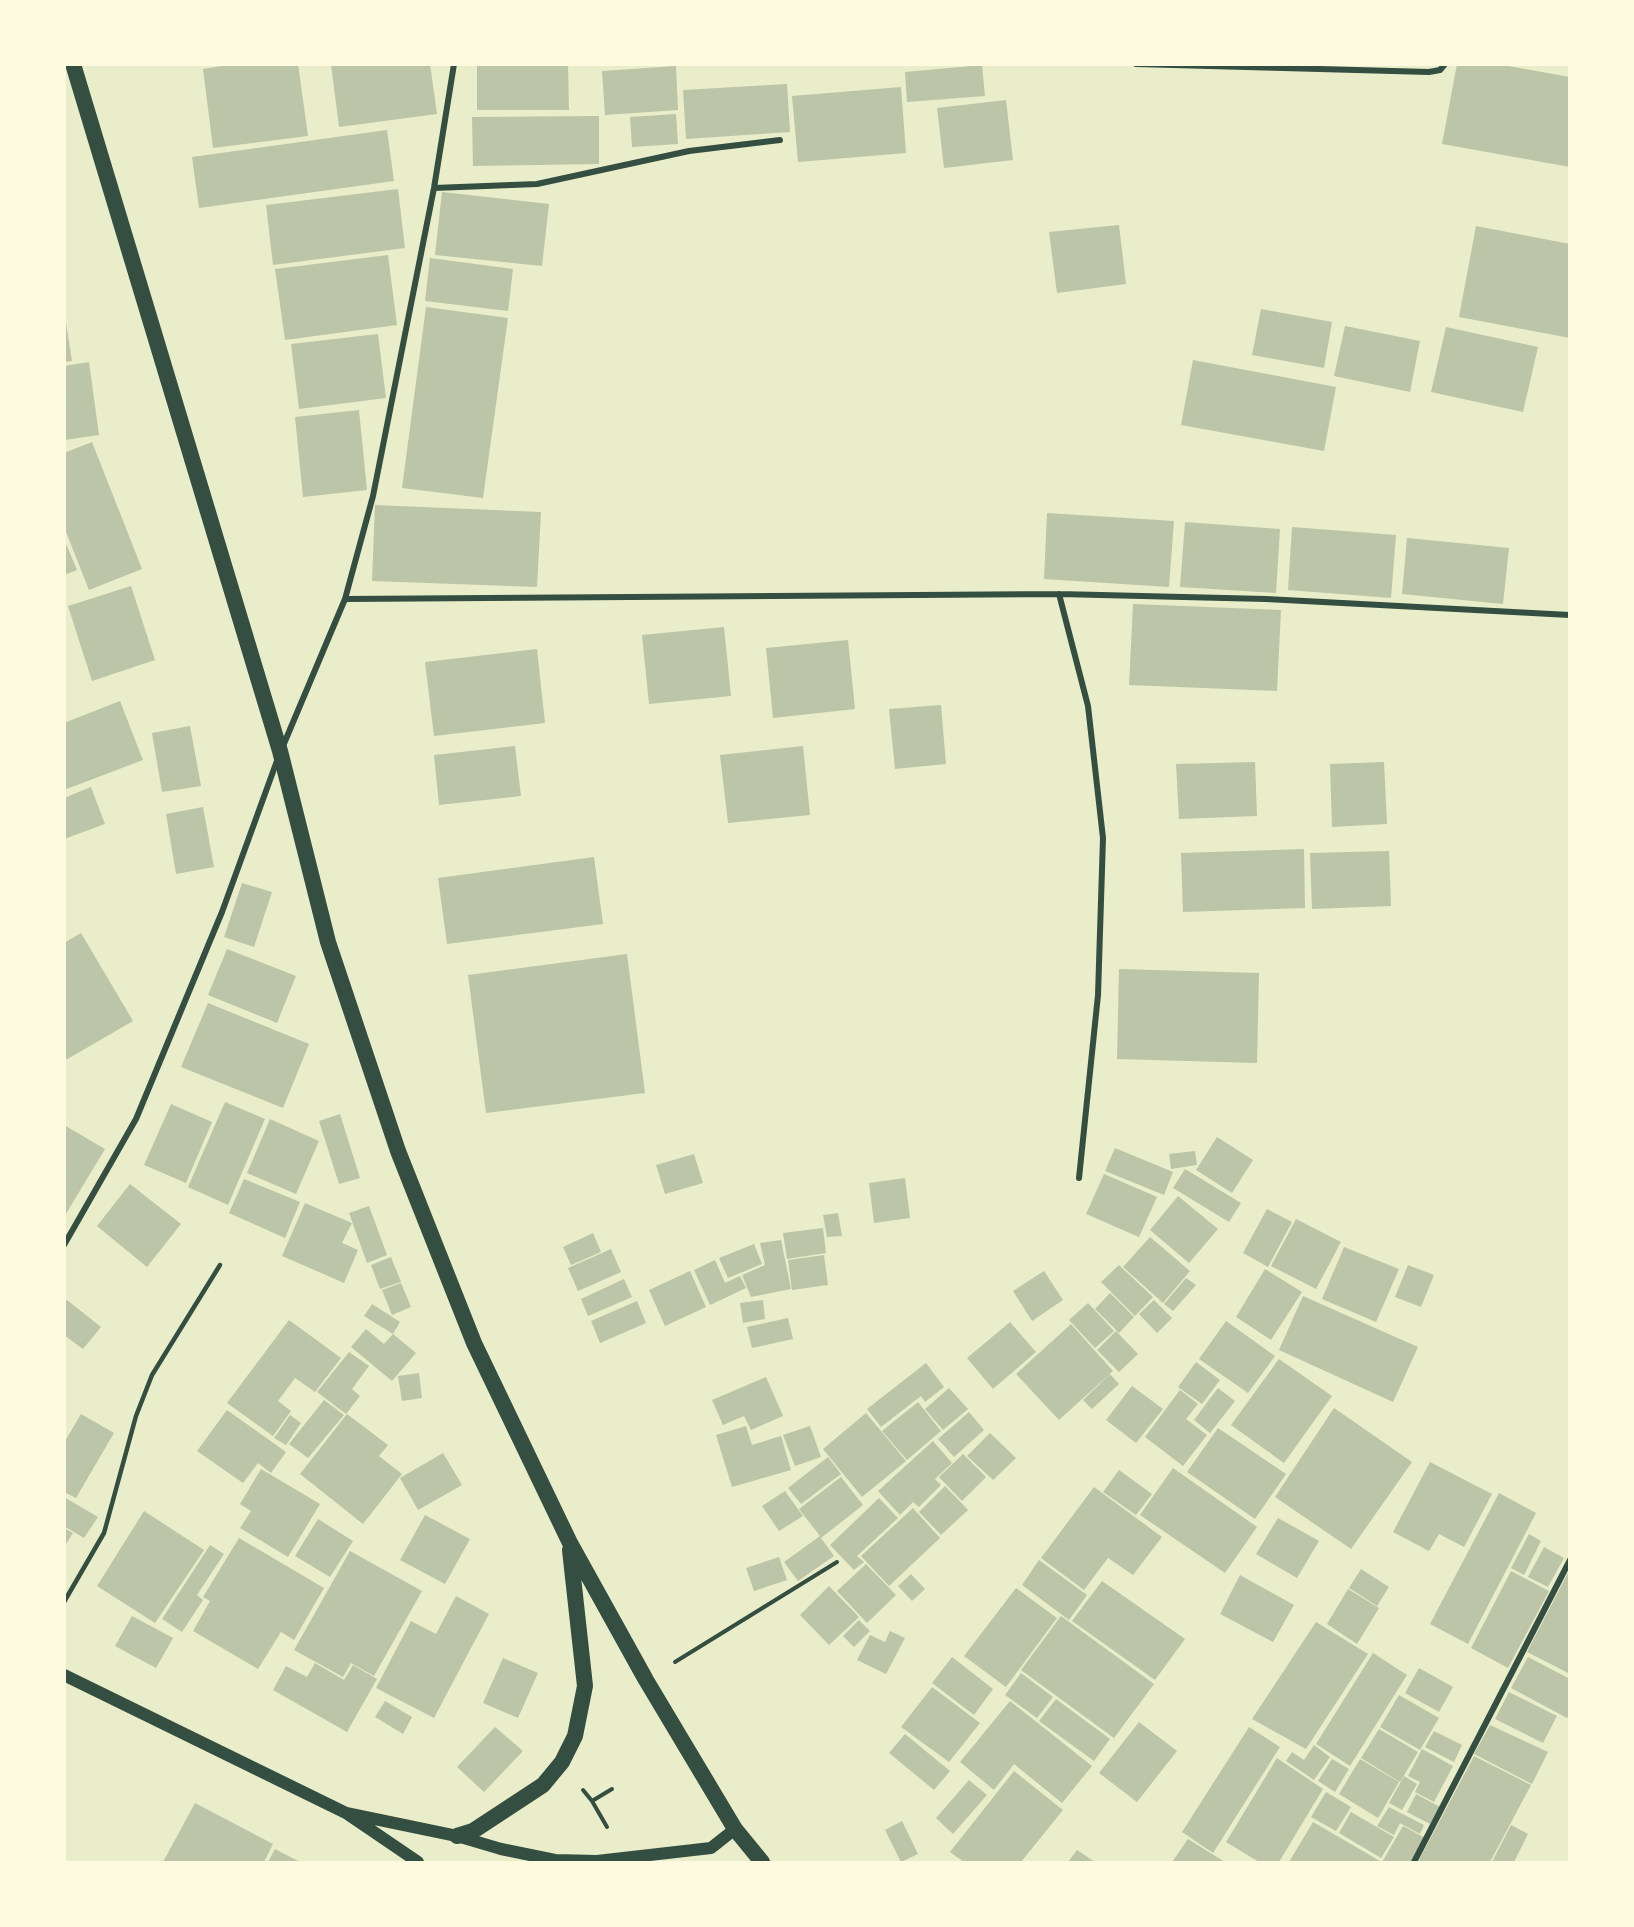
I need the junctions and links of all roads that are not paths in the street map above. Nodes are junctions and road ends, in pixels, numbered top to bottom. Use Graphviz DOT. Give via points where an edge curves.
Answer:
graph roads {
  1 [pos="73,64"];
  2 [pos="454,64"];
  3 [pos="1136,64"];
  4 [pos="1445,64"];
  5 [pos="780,140"];
  6 [pos="434,188"];
  7 [pos="1059,594"];
  8 [pos="345,599"];
  9 [pos="1569,615"];
  10 [pos="280,751"];
  11 [pos="1079,1178"];
  12 [pos="64,1245"];
  13 [pos="220,1265"];
  14 [pos="570,1543"];
  15 [pos="1569,1560"];
  16 [pos="64,1602"];
  17 [pos="64,1675"];
  18 [pos="346,1813"];
  19 [pos="735,1829"];
  20 [pos="457,1836"];
  21 [pos="418,1863"];
  22 [pos="762,1863"];
  23 [pos="1414,1863"];
  1 -- 10 [label="highway"];
  2 -- 6 [label="street"];
  3 -- 4 [label="street" via="1429,72 1440,70"];
  5 -- 6 [label="street" via="689,151 537,184"];
  6 -- 8 [label="street" via="373,496"];
  7 -- 8 [label="street"];
  7 -- 9 [label="street" via="1266,599"];
  7 -- 11 [label="street" via="1088,706 1103,838 1098,995"];
  8 -- 10 [label="street"];
  10 -- 12 [label="street" via="222,912 136,1119"];
  10 -- 14 [label="highway" via="328,942 398,1151 474,1343"];
  13 -- 16 [label="lane" via="152,1375 136,1416 104,1533"];
  14 -- 19 [label="highway"];
  14 -- 20 [label="highway" via="585,1686 575,1736 562,1762 543,1785 473,1831"];
  15 -- 23 [label="street"];
  17 -- 18 [label="main road"];
  18 -- 20 [label="main road"];
  18 -- 21 [label="main road"];
  19 -- 20 [label="main road" via="711,1848 597,1861 555,1860"];
  19 -- 22 [label="highway"];
}
